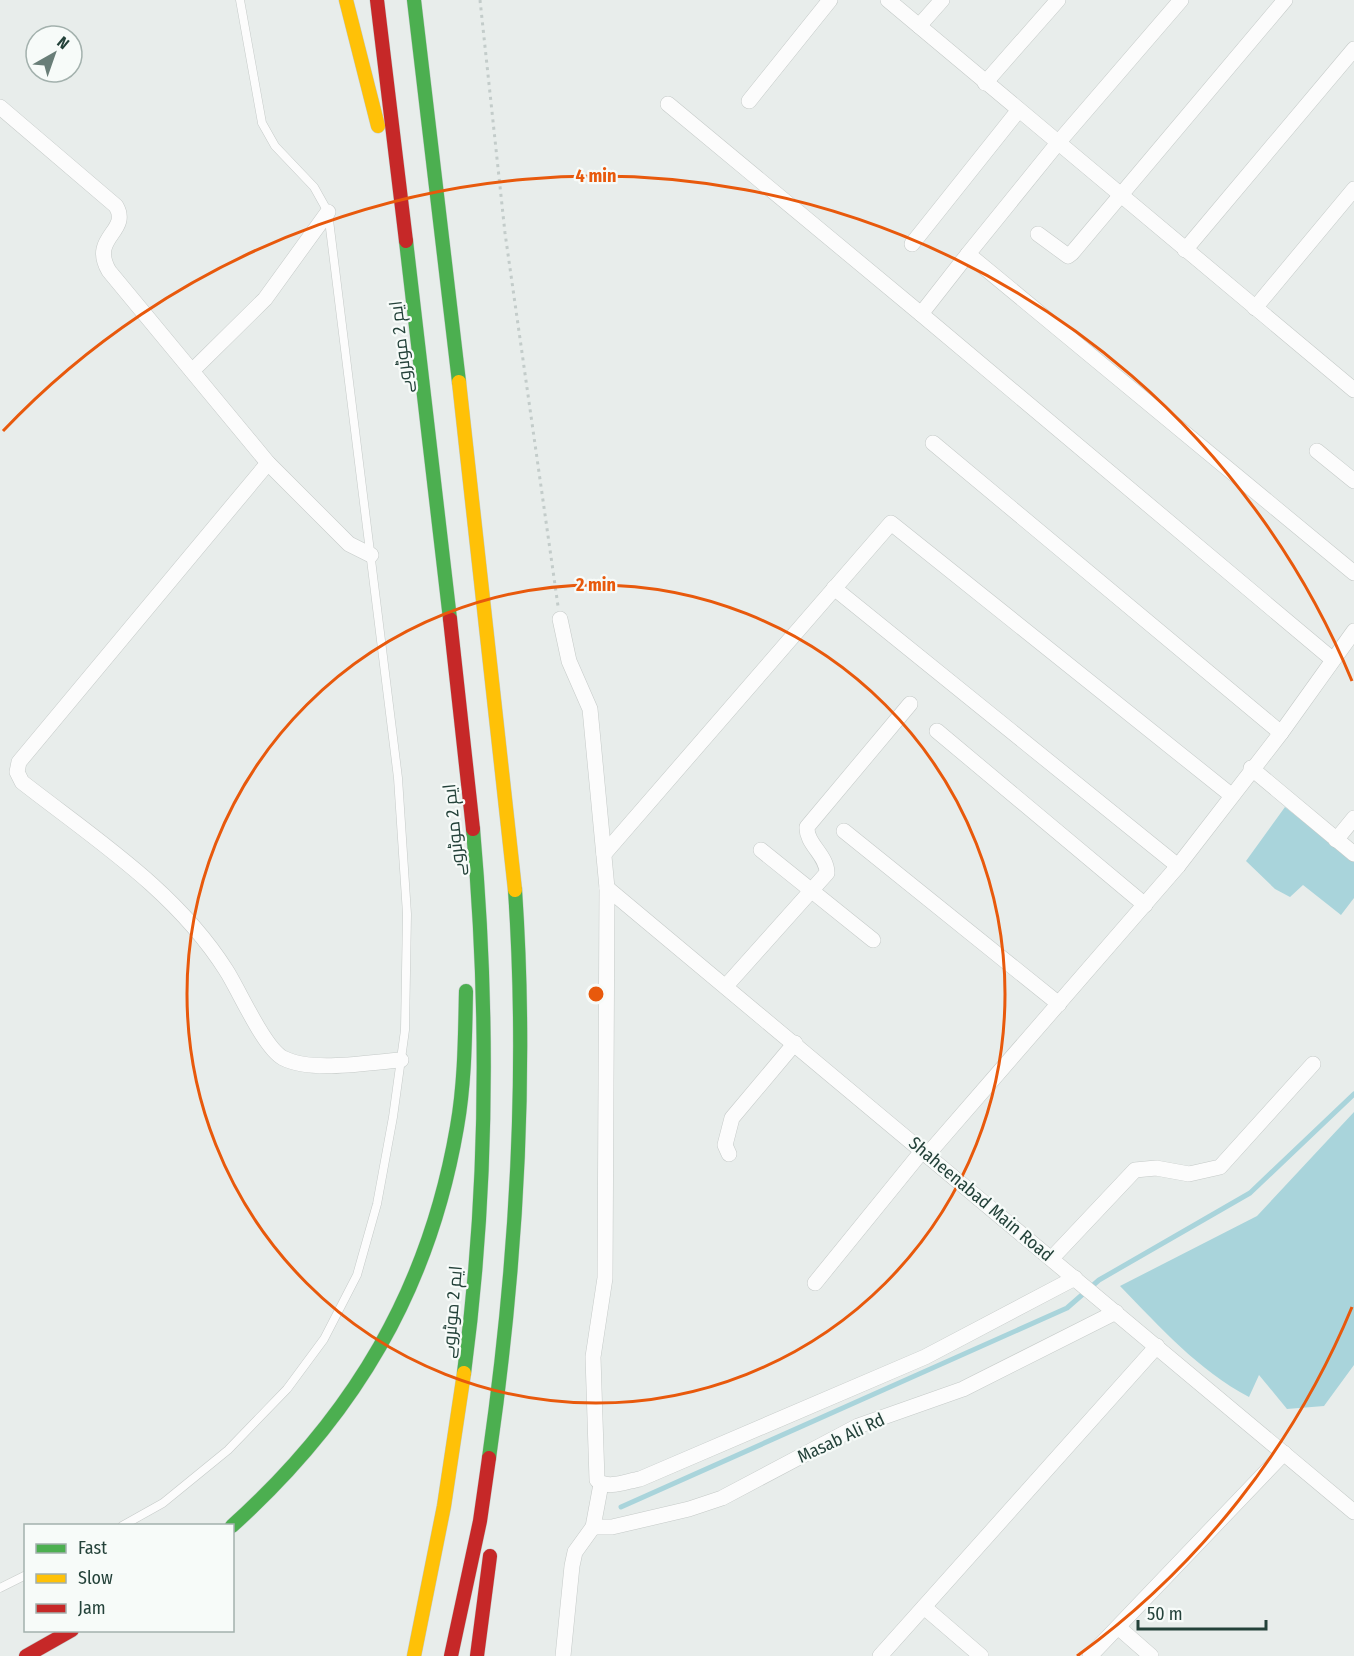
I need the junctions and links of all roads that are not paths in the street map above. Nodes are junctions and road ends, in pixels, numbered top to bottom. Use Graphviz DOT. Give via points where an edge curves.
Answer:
graph roads {
  1 [pos="240,0"];
  2 [pos="346,0"];
  3 [pos="377,0"];
  4 [pos="414,0"];
  5 [pos="830,0"];
  6 [pos="888,0"];
  7 [pos="942,0"];
  8 [pos="1058,0"];
  9 [pos="1181,0"];
  10 [pos="1285,0"];
  11 [pos="919,26"];
  12 [pos="1354,49"];
  13 [pos="985,83"];
  14 [pos="749,101"];
  15 [pos="668,104"];
  16 [pos="0,106"];
  17 [pos="1018,111"];
  18 [pos="1057,144"];
  19 [pos="1354,189"];
  20 [pos="1121,197"];
  21 [pos="328,212"];
  22 [pos="1038,234"];
  23 [pos="406,240"];
  24 [pos="912,244"];
  25 [pos="1185,250"];
  26 [pos="968,254"];
  27 [pos="1255,308"];
  28 [pos="921,314"];
  29 [pos="192,371"];
  30 [pos="1354,390"];
  31 [pos="933,443"];
  32 [pos="1317,451"];
  33 [pos="268,463"];
  34 [pos="1354,481"];
  35 [pos="370,555"];
  36 [pos="1354,573"];
  37 [pos="834,588"];
  38 [pos="451,619"];
  39 [pos="560,620"];
  40 [pos="1354,631"];
  41 [pos="1332,659"];
  42 [pos="910,704"];
  43 [pos="937,731"];
  44 [pos="1281,733"];
  45 [pos="1251,768"];
  46 [pos="1231,795"];
  47 [pos="1354,818"];
  48 [pos="844,831"];
  49 [pos="1336,840"];
  50 [pos="761,850"];
  51 [pos="604,854"];
  52 [pos="1354,854"];
  53 [pos="1178,866"];
  54 [pos="607,888"];
  55 [pos="812,891"];
  56 [pos="1145,905"];
  57 [pos="465,910"];
  58 [pos="873,940"];
  59 [pos="466,976"];
  60 [pos="726,986"];
  61 [pos="1059,1004"];
  62 [pos="795,1042"];
  63 [pos="520,1053"];
  64 [pos="401,1060"];
  65 [pos="1313,1064"];
  66 [pos="926,1152"];
  67 [pos="729,1154"];
  68 [pos="1052,1258"];
  69 [pos="1075,1278"];
  70 [pos="815,1283"];
  71 [pos="1116,1312"];
  72 [pos="1157,1346"];
  73 [pos="512,1395"];
  74 [pos="1284,1453"];
  75 [pos="601,1484"];
  76 [pos="1353,1509"];
  77 [pos="126,1524"];
  78 [pos="234,1524"];
  79 [pos="593,1527"];
  80 [pos="492,1544"];
  81 [pos="24,1576"];
  82 [pos="0,1588"];
  83 [pos="924,1607"];
  84 [pos="1118,1627"];
  85 [pos="68,1632"];
  86 [pos="26,1656"];
  87 [pos="414,1656"];
  88 [pos="451,1656"];
  89 [pos="477,1656"];
  90 [pos="563,1656"];
  91 [pos="880,1656"];
  92 [pos="981,1656"];
  93 [pos="1090,1656"];
  94 [pos="1151,1656"];
  1 -- 21 [label="lane" via="262,123 275,146 314,187"];
  2 -- 23 [label="highway"];
  3 -- 23 [label="highway, ایم 2 موٹروے"];
  4 -- 63 [label="highway" via="514,869"];
  5 -- 14 [label="street"];
  6 -- 11 [label="street"];
  7 -- 11 [label="street"];
  8 -- 13 [label="street"];
  9 -- 18 [label="street"];
  10 -- 20 [label="street"];
  11 -- 13 [label="street"];
  12 -- 25 [label="street"];
  13 -- 17 [label="street"];
  15 -- 28 [label="street"];
  16 -- 29 [label="street" via="116,206 119,222 102,249 103,261"];
  17 -- 18 [label="street"];
  17 -- 24 [label="street"];
  18 -- 20 [label="street"];
  18 -- 26 [label="street"];
  19 -- 27 [label="street"];
  20 -- 22 [label="street" via="1068,256"];
  20 -- 25 [label="street"];
  21 -- 29 [label="street" via="265,299"];
  21 -- 35 [label="lane"];
  23 -- 38 [label="highway, ایم 2 موٹروے"];
  25 -- 27 [label="street"];
  26 -- 28 [label="street"];
  26 -- 36 [label="street"];
  27 -- 30 [label="street"];
  28 -- 41 [label="street"];
  29 -- 33 [label="street"];
  31 -- 44 [label="street"];
  32 -- 34 [label="street"];
  33 -- 35 [label="street" via="350,544"];
  33 -- 64 [label="street" via="19,762 17,772 22,782 189,918 282,1058 309,1065"];
  35 -- 64 [label="lane" via="398,778 407,914"];
  37 -- 46 [label="street" via="891,523"];
  37 -- 51 [label="street"];
  37 -- 53 [label="street"];
  38 -- 57 [label="highway"];
  38 -- 87 [label="highway, ایم 2 موٹروے" via="483,963 482,1134 459,1415"];
  39 -- 51 [label="street" via="569,661 590,709"];
  40 -- 41 [label="street"];
  41 -- 44 [label="street"];
  42 -- 55 [label="street" via="807,827 808,836 827,866"];
  43 -- 56 [label="street"];
  44 -- 45 [label="street"];
  45 -- 46 [label="street"];
  45 -- 49 [label="street"];
  46 -- 53 [label="street"];
  47 -- 49 [label="street"];
  48 -- 61 [label="street"];
  49 -- 52 [label="street"];
  50 -- 55 [label="street"];
  51 -- 54 [label="street"];
  53 -- 56 [label="street"];
  54 -- 60 [label="street, Shaheenabad Main Road"];
  54 -- 75 [label="street" via="605,1278 593,1356 595,1467"];
  55 -- 58 [label="street"];
  55 -- 60 [label="street"];
  56 -- 61 [label="street"];
  59 -- 78 [label="highway" via="464,1070 455,1144 411,1286 385,1341 337,1415 285,1478"];
  60 -- 62 [label="street, Shaheenabad Main Road"];
  61 -- 66 [label="street"];
  62 -- 66 [label="street, Shaheenabad Main Road"];
  62 -- 67 [label="street" via="732,1118 725,1145"];
  63 -- 73 [label="highway" via="528,1198"];
  63 -- 88 [label="highway" via="519,1146 505,1346 480,1521"];
  64 -- 77 [label="lane" via="377,1204 357,1275 324,1339 287,1389 228,1450 163,1503"];
  65 -- 68 [label="street" via="1220,1167 1189,1174 1156,1168 1136,1170"];
  66 -- 68 [label="street, Shaheenabad Main Road"];
  66 -- 70 [label="street"];
  68 -- 69 [label="street, Shaheenabad Main Road"];
  69 -- 71 [label="street, Shaheenabad Main Road"];
  69 -- 75 [label="street" via="925,1357 640,1479"];
  71 -- 72 [label="street, Shaheenabad Main Road"];
  71 -- 79 [label="street, Masab Ali Rd" via="963,1389 858,1426 722,1498 623,1525"];
  72 -- 74 [label="street, Shaheenabad Main Road"];
  72 -- 83 [label="street"];
  74 -- 76 [label="street, Shaheenabad Main Road"];
  74 -- 84 [label="street"];
  75 -- 79 [label="street"];
  79 -- 90 [label="street" via="575,1552"];
  80 -- 89 [label="highway"];
  81 -- 82 [label="lane"];
  83 -- 91 [label="street"];
  83 -- 92 [label="street"];
  84 -- 93 [label="street"];
  84 -- 94 [label="street"];
  85 -- 86 [label="highway"];
}
